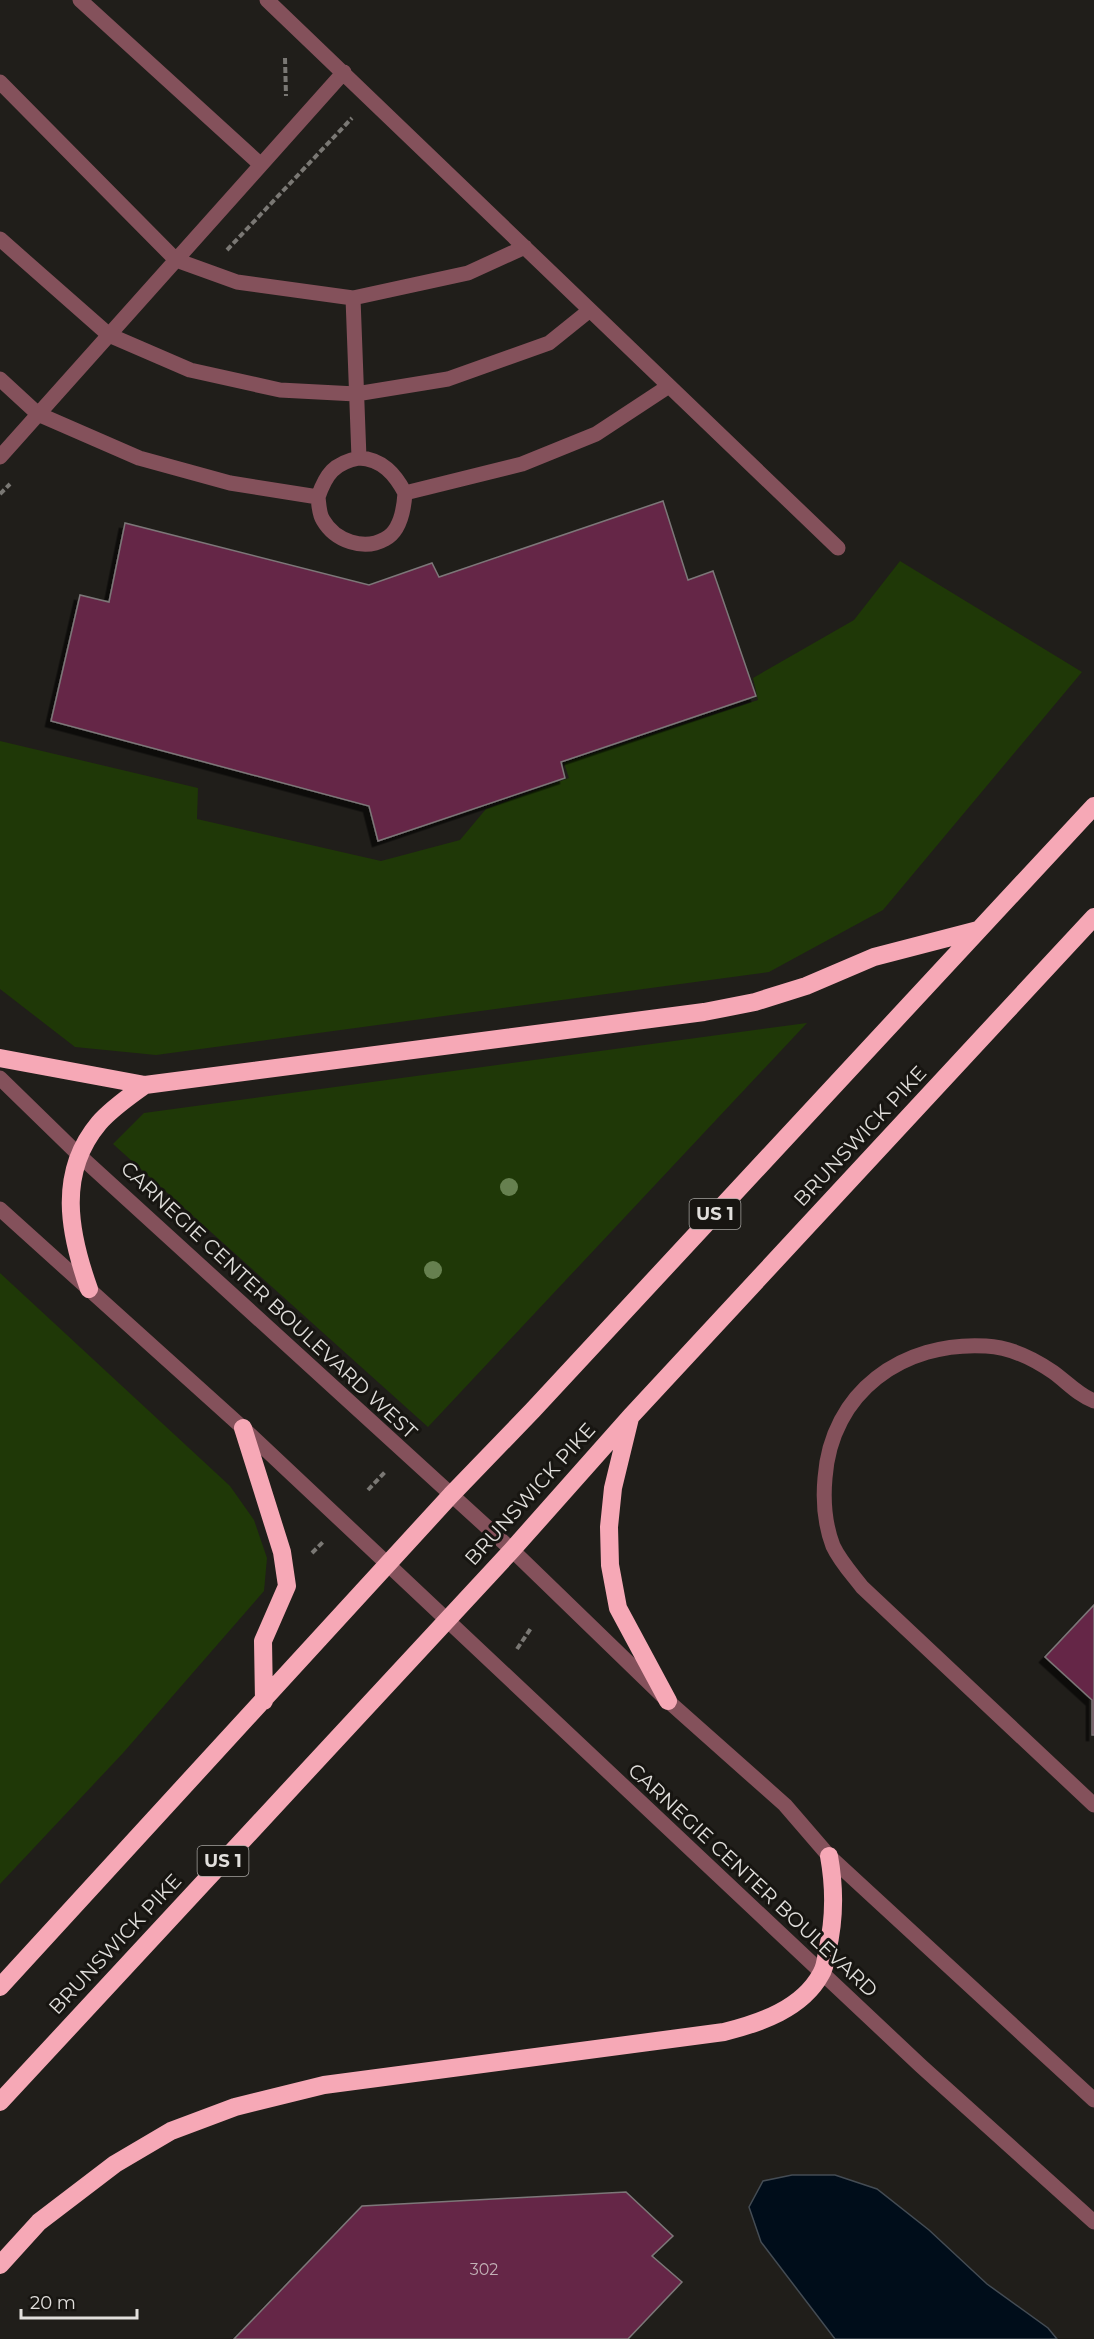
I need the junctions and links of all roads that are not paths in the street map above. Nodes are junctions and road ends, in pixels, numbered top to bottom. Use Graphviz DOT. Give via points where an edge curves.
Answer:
graph roads {
  1 [pos="80,0"];
  2 [pos="267,0"];
  3 [pos="344,72"];
  4 [pos="0,82"];
  5 [pos="261,165"];
  6 [pos="0,239"];
  7 [pos="525,247"];
  8 [pos="176,260"];
  9 [pos="353,298"];
  10 [pos="590,310"];
  11 [pos="109,335"];
  12 [pos="0,379"];
  13 [pos="669,386"];
  14 [pos="356,394"];
  15 [pos="38,414"];
  16 [pos="0,457"];
  17 [pos="359,458"];
  18 [pos="405,493"];
  19 [pos="318,497"];
  20 [pos="838,548"];
  21 [pos="1094,806"];
  22 [pos="1094,917"];
  23 [pos="978,930"];
  24 [pos="0,1058"];
  25 [pos="0,1078"];
  26 [pos="145,1085"];
  27 [pos="80,1156"];
  28 [pos="0,1209"];
  29 [pos="89,1289"];
  30 [pos="1094,1401"];
  31 [pos="631,1416"];
  32 [pos="243,1428"];
  33 [pos="451,1496"];
  34 [pos="512,1550"];
  35 [pos="388,1564"];
  36 [pos="446,1620"];
  37 [pos="264,1701"];
  38 [pos="668,1701"];
  39 [pos="1094,1805"];
  40 [pos="830,1856"];
  41 [pos="822,1974"];
  42 [pos="0,1988"];
  43 [pos="1094,2100"];
  44 [pos="0,2102"];
  45 [pos="1094,2222"];
  46 [pos="0,2265"];
  1 -- 5 [label="street"];
  2 -- 3 [label="street"];
  3 -- 5 [label="street"];
  3 -- 7 [label="street"];
  4 -- 8 [label="street"];
  5 -- 8 [label="street"];
  6 -- 11 [label="street"];
  7 -- 9 [label="street" via="468,273"];
  7 -- 10 [label="street"];
  8 -- 9 [label="street" via="237,282"];
  8 -- 11 [label="street"];
  9 -- 14 [label="street"];
  10 -- 13 [label="street"];
  10 -- 14 [label="street" via="549,343 448,380"];
  11 -- 14 [label="street" via="190,370 280,390"];
  11 -- 15 [label="street"];
  12 -- 15 [label="street"];
  13 -- 18 [label="street" via="596,434 533,460"];
  13 -- 20 [label="street"];
  14 -- 17 [label="street"];
  15 -- 16 [label="street"];
  15 -- 19 [label="street" via="140,458 230,483"];
  17 -- 18 [label="street" via="372,459 388,468"];
  17 -- 19 [label="street" via="347,461 325,477"];
  18 -- 19 [label="street" via="404,511 396,528 386,539 369,544 351,543 332,533 321,519"];
  21 -- 23 [label="highway, US 1"];
  22 -- 31 [label="highway, BRUNSWICK PIKE / US 1"];
  23 -- 26 [label="highway" via="874,957 756,1002 704,1012"];
  23 -- 33 [label="highway, US 1"];
  24 -- 26 [label="highway"];
  25 -- 27 [label="street, CARNEGIE CENTER BOULEVARD WEST"];
  26 -- 27 [label="highway" via="100,1122"];
  27 -- 29 [label="highway" via="69,1206 76,1252"];
  27 -- 33 [label="street, CARNEGIE CENTER BOULEVARD WEST"];
  28 -- 29 [label="street"];
  29 -- 32 [label="street"];
  30 -- 39 [label="street" via="1021,1354 988,1346 954,1346 918,1354 889,1369 864,1389 846,1412 826,1463 824,1490 825,1516 833,1546 862,1587"];
  31 -- 34 [label="highway, BRUNSWICK PIKE / US 1"];
  31 -- 38 [label="highway" via="614,1488 610,1565 618,1608"];
  32 -- 35 [label="street"];
  32 -- 37 [label="highway" via="282,1552 287,1586 263,1641"];
  33 -- 34 [label="street, CARNEGIE CENTER BOULEVARD WEST"];
  33 -- 35 [label="highway, US 1"];
  34 -- 36 [label="highway, BRUNSWICK PIKE / US 1"];
  34 -- 38 [label="street"];
  35 -- 36 [label="street, CARNEGIE CENTER BOULEVARD"];
  35 -- 37 [label="highway, US 1"];
  36 -- 41 [label="street, CARNEGIE CENTER BOULEVARD"];
  36 -- 44 [label="highway, BRUNSWICK PIKE / US 1"];
  37 -- 42 [label="highway, US 1"];
  38 -- 40 [label="street" via="785,1805"];
  40 -- 41 [label="highway" via="833,1927"];
  40 -- 43 [label="street"];
  41 -- 45 [label="street, CARNEGIE CENTER BOULEVARD"];
  41 -- 46 [label="highway" via="785,2010 756,2025 324,2085 235,2107 171,2132 115,2164 39,2222"];
}
